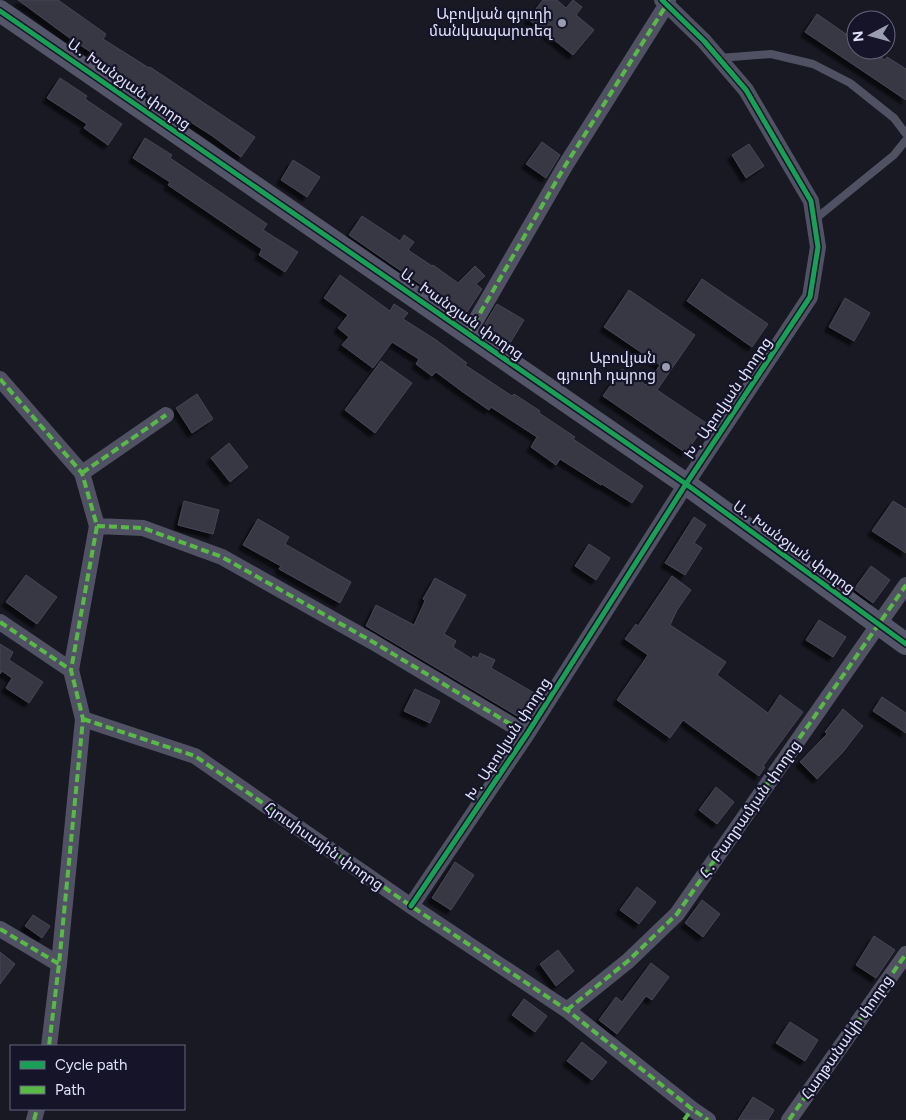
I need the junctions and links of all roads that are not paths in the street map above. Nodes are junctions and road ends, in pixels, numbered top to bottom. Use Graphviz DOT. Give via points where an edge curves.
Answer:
graph roads {
  1 [pos="666,1"];
  2 [pos="0,11"];
  3 [pos="719,58"];
  4 [pos="906,134"];
  5 [pos="906,140"];
  6 [pos="814,220"];
  7 [pos="468,334"];
  8 [pos="0,379"];
  9 [pos="166,415"];
  10 [pos="82,473"];
  11 [pos="686,484"];
  12 [pos="97,526"];
  13 [pos="906,585"];
  14 [pos="0,622"];
  15 [pos="878,624"];
  16 [pos="906,644"];
  17 [pos="71,670"];
  18 [pos="83,719"];
  19 [pos="527,734"];
  20 [pos="411,906"];
  21 [pos="0,929"];
  22 [pos="906,954"];
  23 [pos="59,964"];
  24 [pos="567,1010"];
  25 [pos="49,1045"];
  26 [pos="708,1120"];
  27 [pos="789,1120"];
  1 -- 3 [label="street, Խ․ Աբովյան փողոց"];
  1 -- 7 [label="street, Խ․ Աբովյան փողոց"];
  2 -- 7 [label="street, Ա․ Խանջյան փողոց"];
  3 -- 4 [label="lane" via="771,54 813,64 850,82 894,118"];
  3 -- 6 [label="street, Խ․ Աբովյան փողոց" via="746,90 811,201"];
  5 -- 6 [label="lane" via="894,155"];
  6 -- 11 [label="street, Խ․ Աբովյան փողոց" via="818,247 810,297"];
  7 -- 11 [label="street, Ա․ Խանջյան փողոց"];
  8 -- 10 [label="street"];
  9 -- 10 [label="street"];
  10 -- 12 [label="street"];
  11 -- 15 [label="street, Ա․ Խանջյան փողոց"];
  11 -- 19 [label="street, Խ․ Աբովյան փողոց"];
  12 -- 17 [label="street"];
  12 -- 19 [label="street" via="143,528 222,557"];
  13 -- 15 [label="street, Հ․ Բաղրամյան փողոց"];
  14 -- 17 [label="street"];
  15 -- 16 [label="street, Ա․ Խանջյան փողոց"];
  15 -- 24 [label="street, Հ․ Բաղրամյան փողոց" via="677,914 628,961"];
  17 -- 18 [label="street"];
  18 -- 20 [label="street, Հյուսիսային փողոց" via="195,756"];
  18 -- 23 [label="street"];
  19 -- 20 [label="street, Խ․ Աբովյան փողոց"];
  20 -- 24 [label="street, Հյուսիսային փողոց"];
  21 -- 23 [label="street"];
  22 -- 27 [label="street, Հաղթանակի փողոց"];
  23 -- 25 [label="street"];
  24 -- 26 [label="street, Հյուսիսային փողոց"];
}
